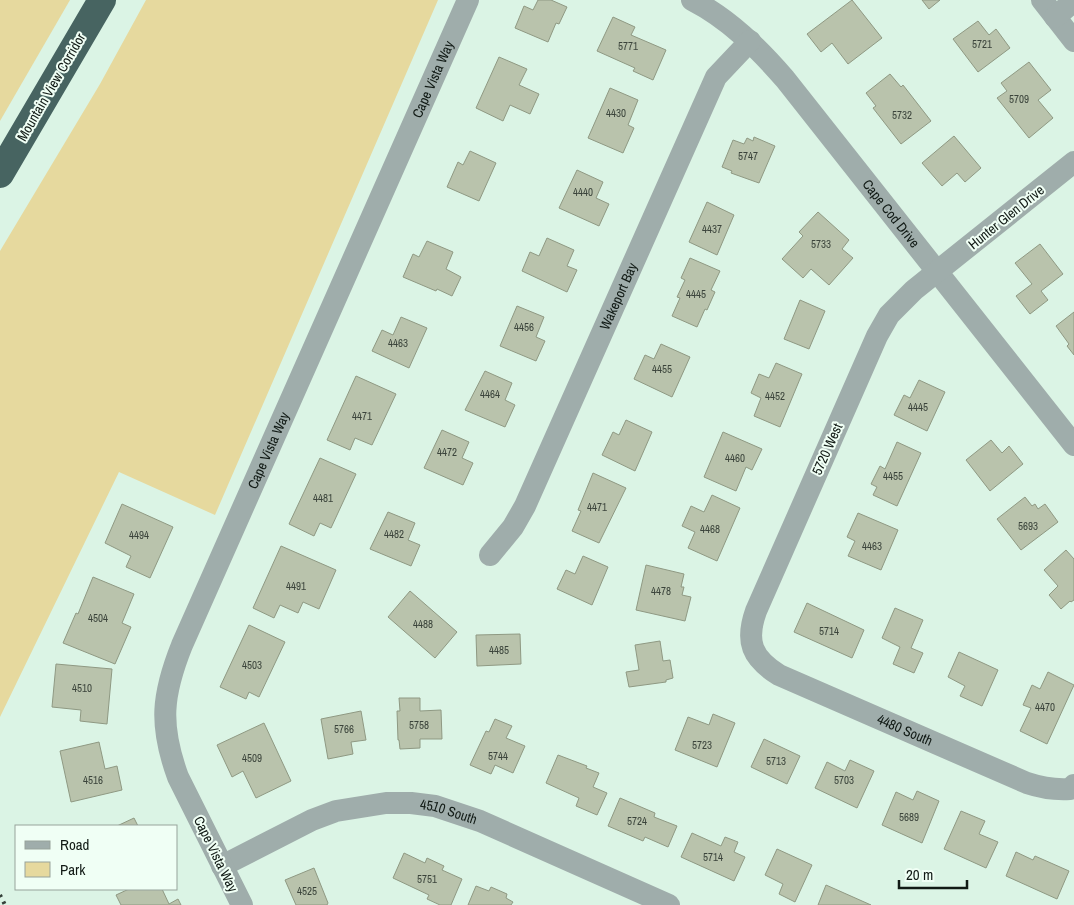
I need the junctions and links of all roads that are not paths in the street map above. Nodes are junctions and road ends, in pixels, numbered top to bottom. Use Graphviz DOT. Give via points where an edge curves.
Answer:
graph roads {
  1 [pos="102,0"];
  2 [pos="468,0"];
  3 [pos="692,0"];
  4 [pos="1074,1"];
  5 [pos="1048,8"];
  6 [pos="1074,40"];
  7 [pos="750,41"];
  8 [pos="1074,162"];
  9 [pos="0,174"];
  10 [pos="938,272"];
  11 [pos="1074,445"];
  12 [pos="490,555"];
  13 [pos="752,646"];
  14 [pos="1072,787"];
  15 [pos="222,866"];
  16 [pos="242,905"];
  17 [pos="669,905"];
  1 -- 9 [label="highway, Mountain View Corridor"];
  2 -- 15 [label="street, Cape Vista Way" via="168,682 165,721 171,758"];
  3 -- 7 [label="street, Cape Cod Drive"];
  4 -- 5 [label="street"];
  5 -- 6 [label="street"];
  7 -- 10 [label="street, Cape Cod Drive" via="785,79"];
  7 -- 12 [label="street, Wakeport Bay" via="716,77 526,506"];
  8 -- 10 [label="street, Hunter Glen Drive"];
  10 -- 11 [label="street, Cape Cod Drive"];
  10 -- 13 [label="street, 5720 West" via="896,307 882,325 756,611 750,628"];
  13 -- 14 [label="street, 4480 South" via="762,663 779,675 1027,783 1055,790"];
  15 -- 16 [label="street, Cape Vista Way"];
  15 -- 17 [label="street, 4510 South" via="336,811 386,803 435,806 480,821"];
}
